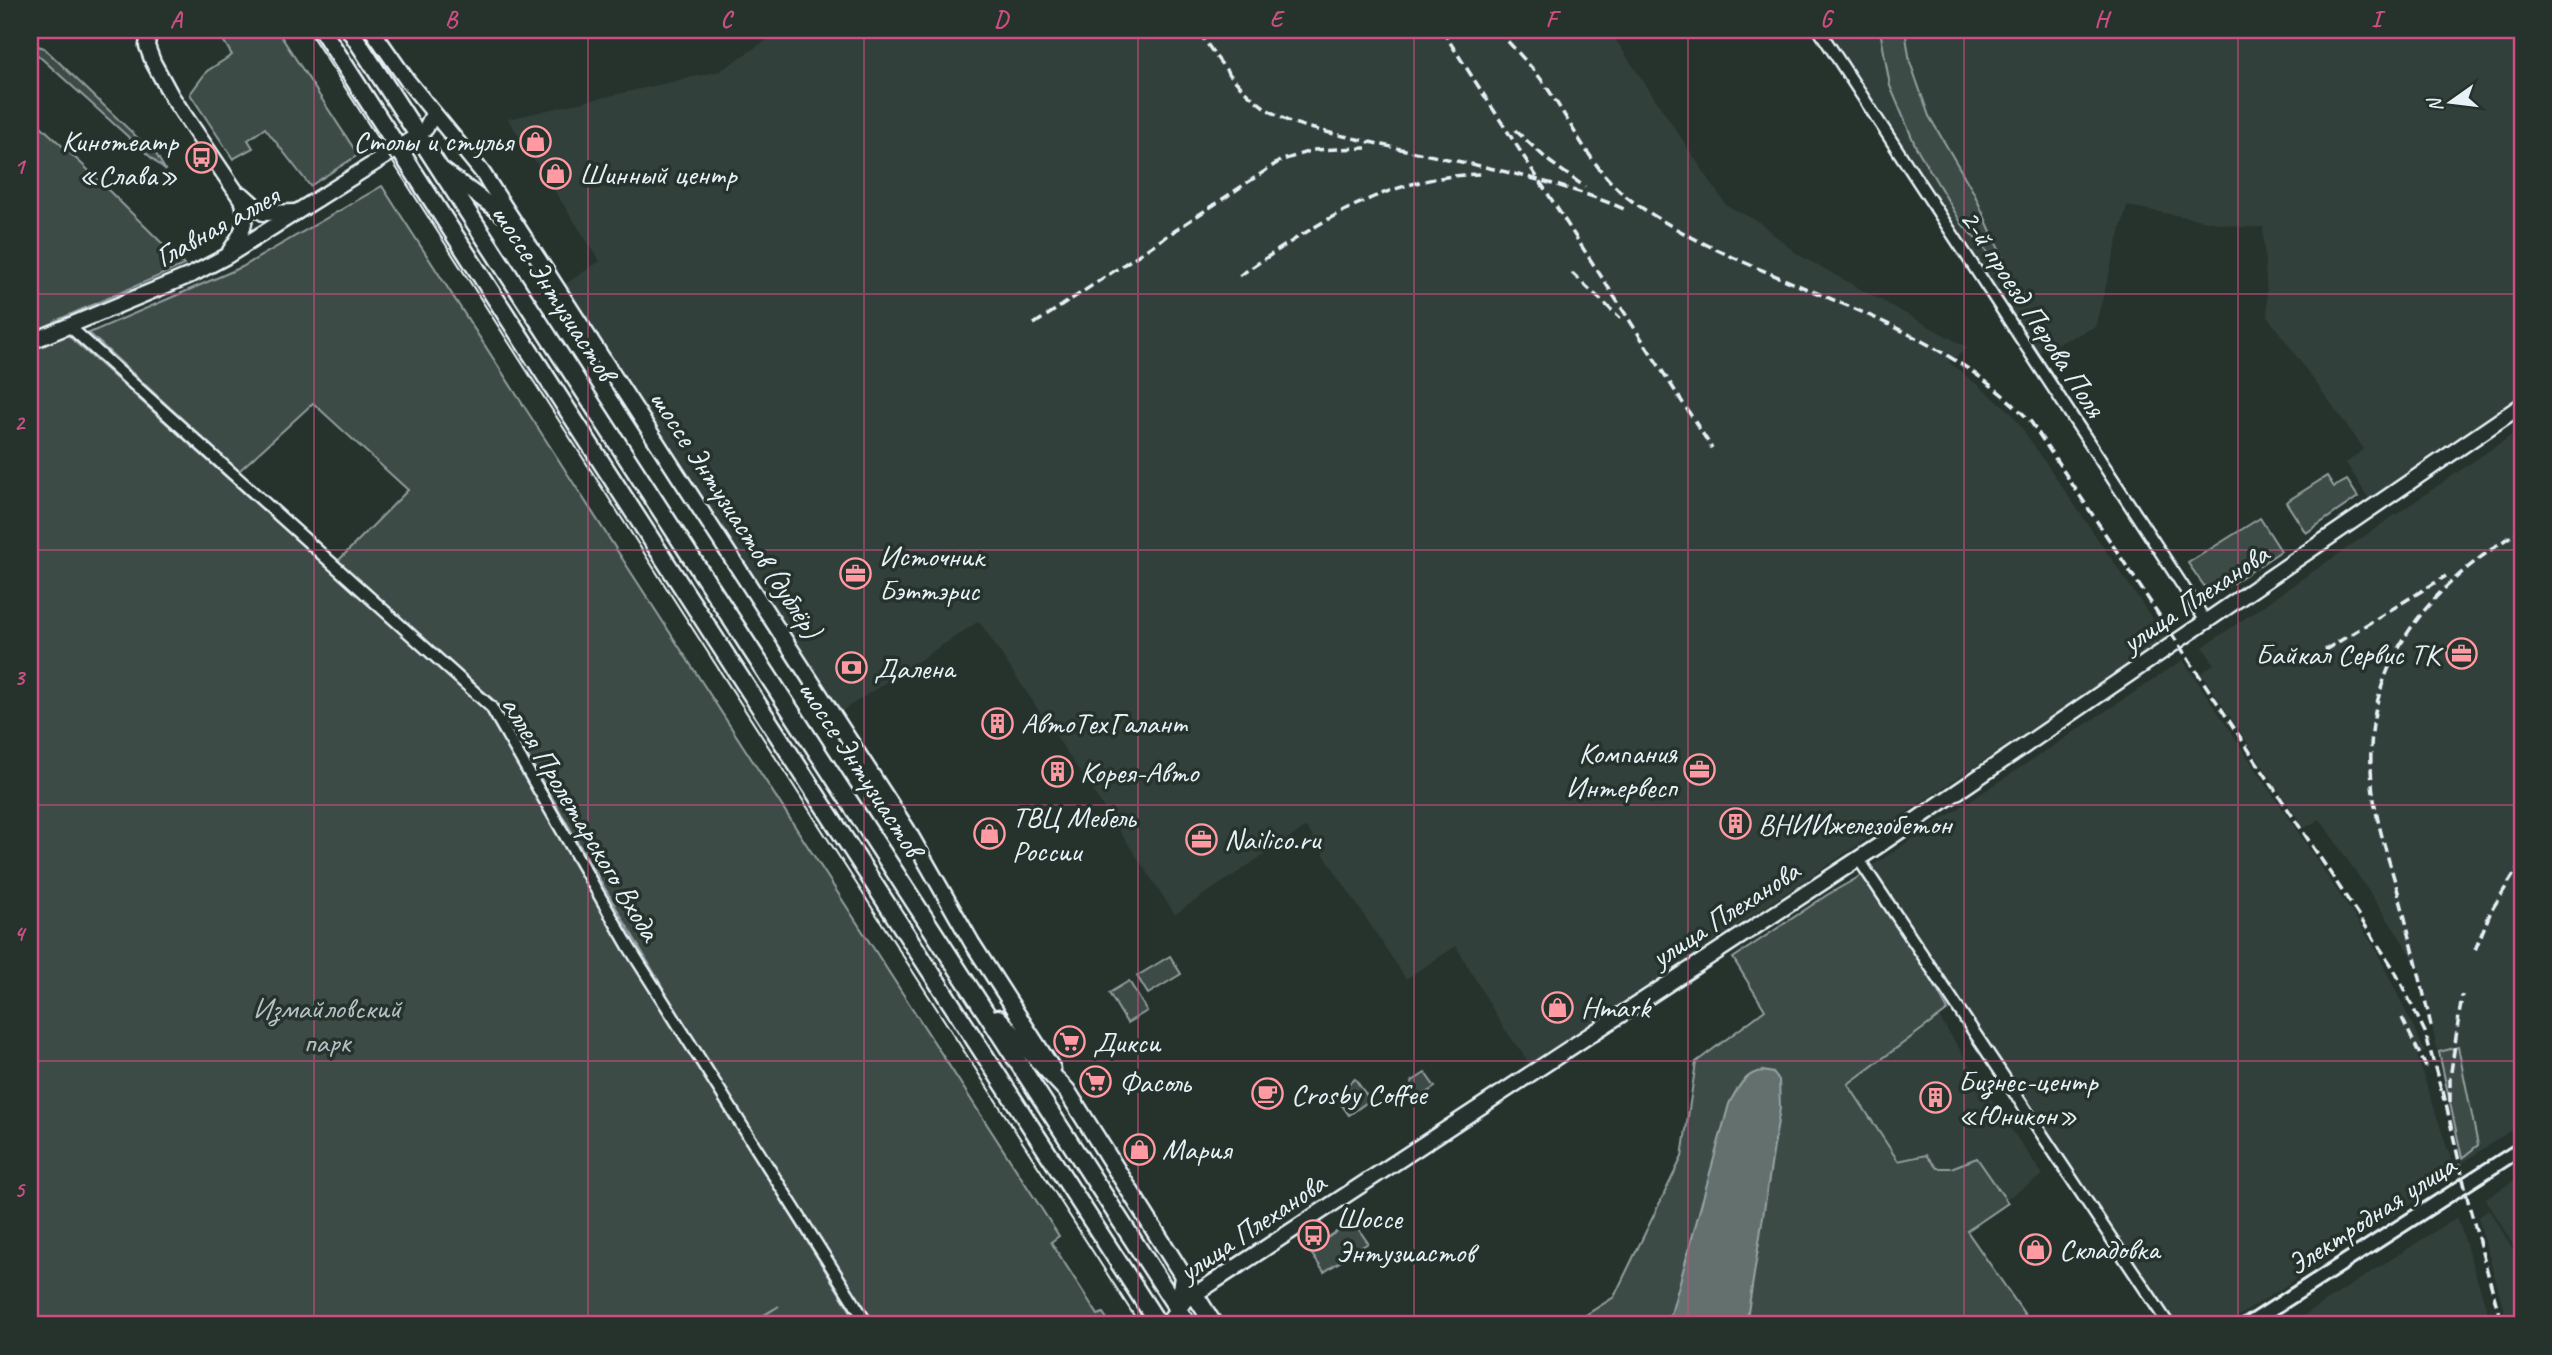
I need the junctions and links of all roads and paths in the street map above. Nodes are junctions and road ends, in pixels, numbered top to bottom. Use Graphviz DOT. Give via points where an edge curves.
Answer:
graph roads {
  1 [pos="149,30"];
  2 [pos="323,30"];
  3 [pos="350,30"];
  4 [pos="372,30"];
  5 [pos="1819,30"];
  6 [pos="433,114"];
  7 [pos="419,135"];
  8 [pos="399,148"];
  9 [pos="440,169"];
  10 [pos="225,173"];
  11 [pos="297,212"];
  12 [pos="519,229"];
  13 [pos="227,256"];
  14 [pos="69,326"];
  15 [pos="30,342"];
  16 [pos="2522,405"];
  17 [pos="2207,623"];
  18 [pos="1858,858"];
  19 [pos="976,997"];
  20 [pos="1067,1091"];
  21 [pos="2522,1148"];
  22 [pos="1179,1272"];
  23 [pos="1215,1282"];
  24 [pos="1194,1296"];
  25 [pos="1177,1308"];
  26 [pos="868,1325"];
  27 [pos="1159,1325"];
  28 [pos="1169,1325"];
  29 [pos="1188,1325"];
  30 [pos="1215,1325"];
  31 [pos="2169,1325"];
  32 [pos="2247,1325"];
  1 -- 10 [label="main road" via="147,46 153,62"];
  2 -- 8 [label="main road, шоссе Энтузиастов"];
  3 -- 7 [label="main road, шоссе Энтузиастов"];
  4 -- 6 [label="main road, шоссе Энтузиастов (дублёр)"];
  5 -- 17 [label="street, 2-й проезд Перова Поля"];
  6 -- 7 [label="main road"];
  6 -- 12 [label="main road, шоссе Энтузиастов (дублёр)" via="482,172"];
  7 -- 8 [label="main road, Главная аллея"];
  7 -- 9 [label="main road, шоссе Энтузиастов"];
  8 -- 11 [label="main road, Главная аллея"];
  8 -- 27 [label="main road, шоссе Энтузиастов"];
  9 -- 12 [label="main road"];
  9 -- 19 [label="main road, шоссе Энтузиастов"];
  10 -- 11 [label="main road" via="263,213"];
  10 -- 13 [label="main road" via="243,202 246,223"];
  11 -- 13 [label="main road, Главная аллея"];
  12 -- 20 [label="main road, шоссе Энтузиастов (дублёр)" via="907,829 971,943"];
  13 -- 14 [label="main road, Главная аллея"];
  14 -- 15 [label="main road, Главная аллея"];
  14 -- 26 [label="street, аллея Пролетарского Входа" via="491,707 629,947"];
  16 -- 17 [label="main road, улица Плеханова"];
  17 -- 18 [label="main road, улица Плеханова"];
  18 -- 23 [label="main road, улица Плеханова"];
  18 -- 31 [label="street"];
  19 -- 20 [label="main road"];
  19 -- 25 [label="main road, шоссе Энтузиастов"];
  20 -- 22 [label="main road, шоссе Энтузиастов (дублёр)"];
  21 -- 32 [label="street, Электродная улица"];
  22 -- 23 [label="main road"];
  22 -- 24 [label="main road, шоссе Энтузиастов (дублёр)"];
  22 -- 25 [label="main road"];
  23 -- 24 [label="main road, улица Плеханова"];
  23 -- 30 [label="main road" via="1211,1305"];
  24 -- 25 [label="main road, улица Плеханова"];
  24 -- 30 [label="main road, шоссе Энтузиастов (дублёр)"];
  25 -- 28 [label="main road, улица Плеханова"];
  25 -- 29 [label="main road, шоссе Энтузиастов"];
}
